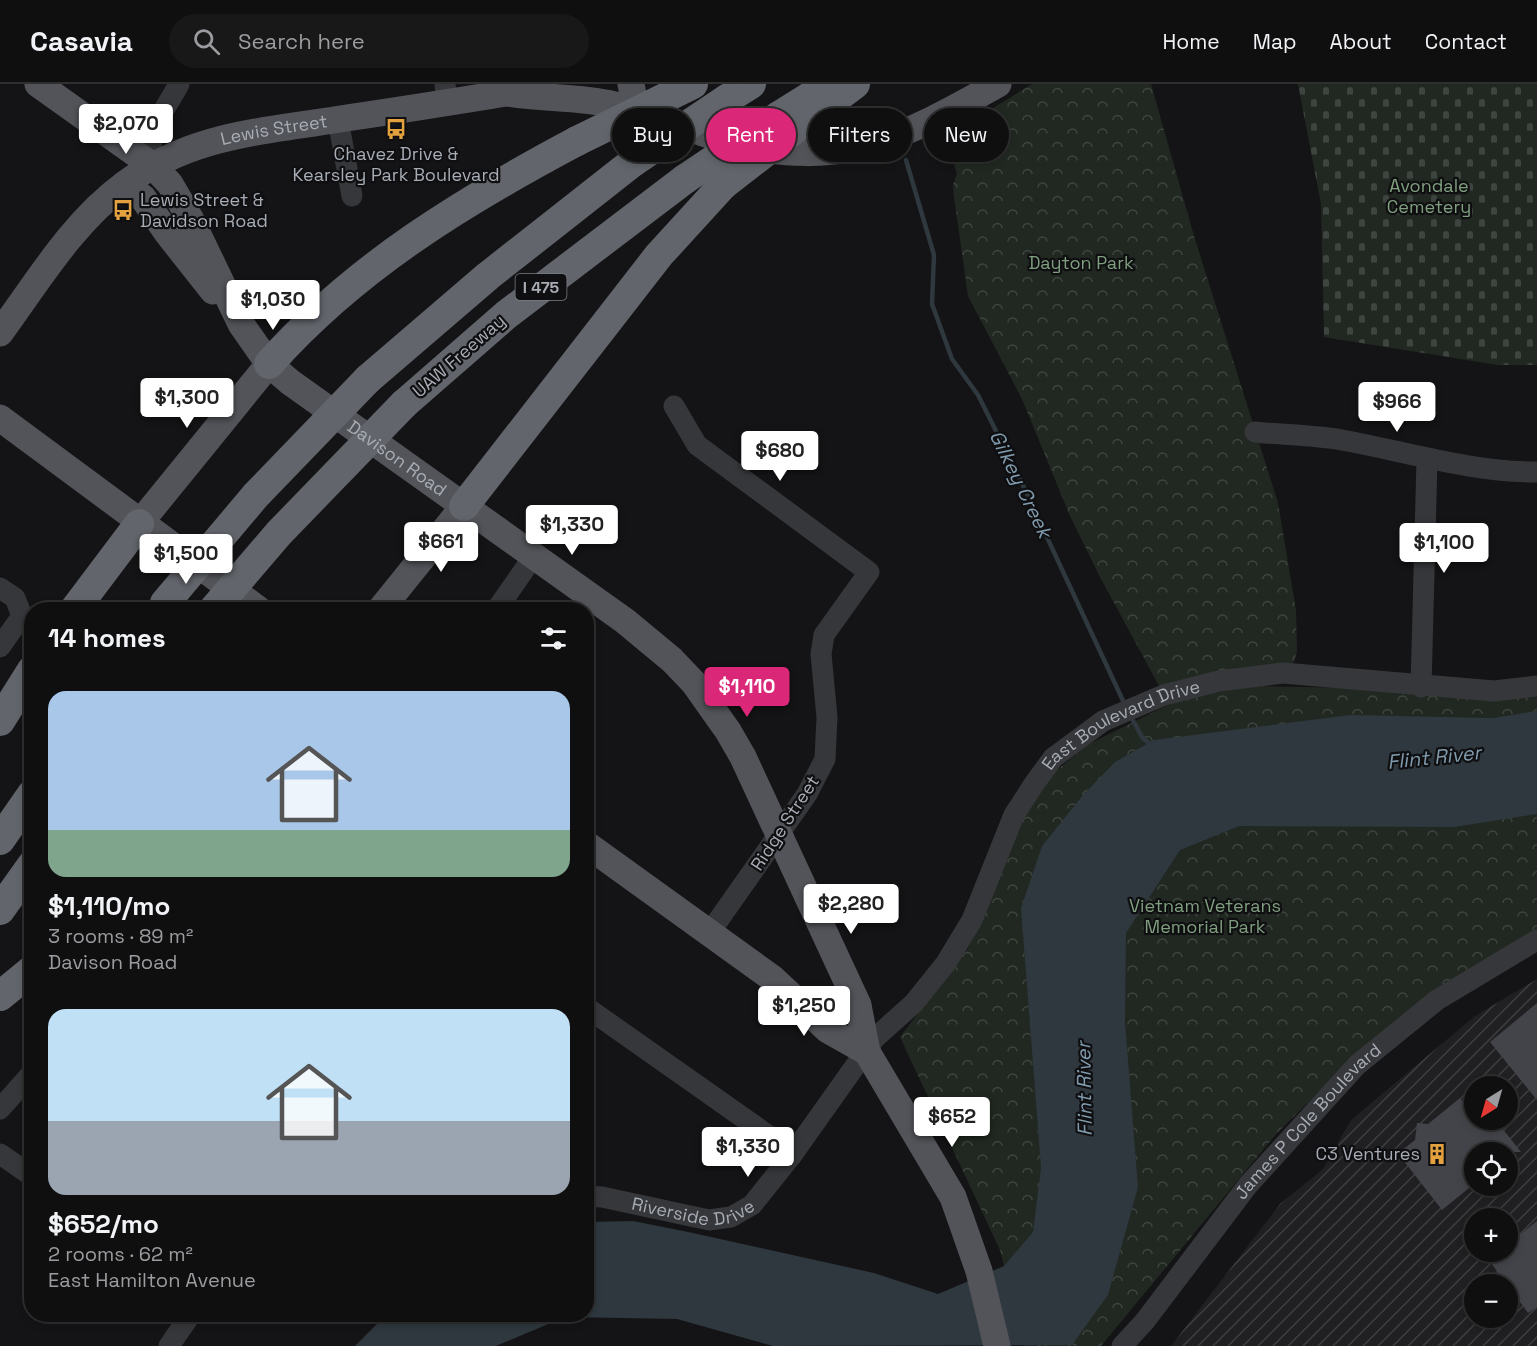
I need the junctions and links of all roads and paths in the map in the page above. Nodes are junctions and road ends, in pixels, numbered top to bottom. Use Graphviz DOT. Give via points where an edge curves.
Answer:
graph roads {
  1 [pos="38,84"];
  2 [pos="179,84"];
  3 [pos="632,84"];
  4 [pos="693,84"];
  5 [pos="830,84"];
  6 [pos="855,84"];
  7 [pos="998,84"];
  8 [pos="515,89"];
  9 [pos="739,91"];
  10 [pos="446,93"];
  11 [pos="624,108"];
  12 [pos="638,108"];
  13 [pos="338,120"];
  14 [pos="694,130"];
  15 [pos="153,166"];
  16 [pos="124,184"];
  17 [pos="352,196"];
  18 [pos="241,324"];
  19 [pos="0,333"];
  20 [pos="269,364"];
  21 [pos="674,406"];
  22 [pos="0,418"];
  23 [pos="1255,432"];
  24 [pos="1427,460"];
  25 [pos="1537,472"];
  26 [pos="464,506"];
  27 [pos="139,524"];
  28 [pos="533,556"];
  29 [pos="0,588"];
  30 [pos="80,602"];
  31 [pos="166,602"];
  32 [pos="220,602"];
  33 [pos="248,602"];
  34 [pos="387,602"];
  35 [pos="502,602"];
  36 [pos="0,647"];
  37 [pos="24,683"];
  38 [pos="1537,686"];
  39 [pos="1421,687"];
  40 [pos="0,722"];
  41 [pos="24,806"];
  42 [pos="779,837"];
  43 [pos="0,840"];
  44 [pos="594,850"];
  45 [pos="24,876"];
  46 [pos="0,910"];
  47 [pos="710,932"];
  48 [pos="1537,940"];
  49 [pos="24,976"];
  50 [pos="0,996"];
  51 [pos="594,1013"];
  52 [pos="867,1052"];
  53 [pos="24,1082"];
  54 [pos="0,1109"];
  55 [pos="792,1155"];
  56 [pos="2,1160"];
  57 [pos="24,1172"];
  58 [pos="594,1196"];
  59 [pos="186,1322"];
  60 [pos="169,1346"];
  61 [pos="997,1346"];
  62 [pos="1122,1346"];
  1 -- 15 [label="main road, Davison Road"];
  2 -- 15 [label="street" via="154,128 149,144"];
  3 -- 12 [label="main road"];
  4 -- 20 [label="highway, bridge" via="503,180 413,237 333,300"];
  5 -- 32 [label="highway, UAW Freeway / I 475, bridge" via="685,179 530,296 404,404 279,533"];
  6 -- 26 [label="highway, bridge" via="723,185 645,272"];
  7 -- 14 [label="main road, Lewis Street" via="901,135 846,151 797,154 732,142"];
  8 -- 10 [label="main road, Lewis Street"];
  8 -- 11 [label="main road, Lewis Street" via="536,98 596,101"];
  9 -- 31 [label="highway, I 475, bridge" via="633,162 488,276 368,379 256,495"];
  10 -- 13 [label="main road, Lewis Street"];
  13 -- 15 [label="main road, Lewis Street" via="224,137"];
  13 -- 17 [label="street"];
  15 -- 16 [label="main road, Lewis Street"];
  15 -- 18 [label="main road, Davison Road" via="170,184 191,220"];
  16 -- 18 [label="main road" via="143,198"];
  16 -- 19 [label="main road, Lewis Street" via="73,235"];
  18 -- 20 [label="main road, Davison Road"];
  20 -- 26 [label="main road, Davison Road"];
  20 -- 27 [label="main road"];
  21 -- 42 [label="street, Ridge Street" via="697,445 869,572 824,635 821,654 827,717 825,759"];
  22 -- 27 [label="main road"];
  23 -- 24 [label="street" via="1341,440"];
  24 -- 25 [label="street" via="1506,472"];
  24 -- 39 [label="street"];
  26 -- 28 [label="main road, Davison Road"];
  26 -- 34 [label="main road"];
  27 -- 30 [label="highway"];
  27 -- 33 [label="main road"];
  28 -- 35 [label="street"];
  28 -- 42 [label="main road, Davison Road" via="625,621 694,683 728,731"];
  29 -- 36 [label="street" via="15,598 22,616"];
  37 -- 40 [label="highway"];
  38 -- 39 [label="street, East Boulevard Drive" via="1494,691"];
  39 -- 52 [label="street, East Boulevard Drive" via="1282,673 1219,681 1148,700 1103,721 1053,758 1034,784 1014,815 972,920 946,963 914,1003 875,1038"];
  41 -- 43 [label="highway"];
  42 -- 47 [label="street, Ridge Street"];
  42 -- 52 [label="main road, Davison Road" via="858,1005"];
  44 -- 47 [label="main road"];
  45 -- 46 [label="highway"];
  47 -- 52 [label="main road" via="794,996 828,1030"];
  48 -- 62 [label="street, James P Cole Boulevard" via="1437,1000 1357,1065 1248,1185"];
  49 -- 50 [label="highway"];
  51 -- 55 [label="street"];
  52 -- 55 [label="street, Riverside Drive"];
  52 -- 61 [label="main road" via="953,1197 979,1271"];
  53 -- 54 [label="street"];
  55 -- 58 [label="street, Riverside Drive" via="752,1205 731,1217 709,1220"];
  56 -- 57 [label="street"];
  59 -- 60 [label="street"];
}
